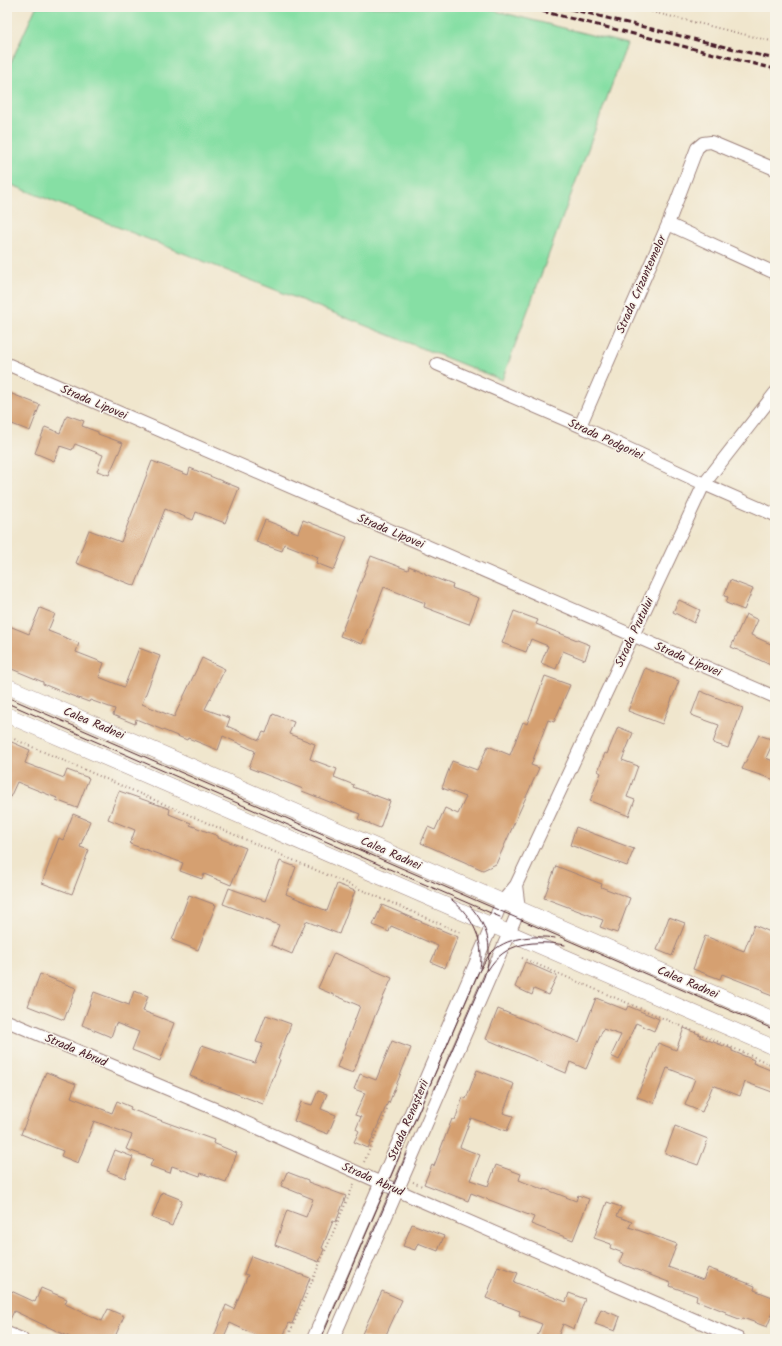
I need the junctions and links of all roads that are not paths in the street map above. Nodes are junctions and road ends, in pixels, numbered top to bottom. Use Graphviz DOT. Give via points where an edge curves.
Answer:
graph roads {
  1 [pos="775,169"];
  2 [pos="668,224"];
  3 [pos="775,273"];
  4 [pos="7,364"];
  5 [pos="437,364"];
  6 [pos="775,393"];
  7 [pos="580,426"];
  8 [pos="704,484"];
  9 [pos="775,515"];
  10 [pos="633,635"];
  11 [pos="7,686"];
  12 [pos="775,697"];
  13 [pos="7,715"];
  14 [pos="516,885"];
  15 [pos="502,902"];
  16 [pos="518,909"];
  17 [pos="492,925"];
  18 [pos="509,933"];
  19 [pos="775,1020"];
  20 [pos="7,1021"];
  21 [pos="775,1048"];
  22 [pos="381,1183"];
  23 [pos="398,1190"];
  24 [pos="7,1333"];
  25 [pos="22,1339"];
  26 [pos="313,1339"];
  27 [pos="333,1339"];
  28 [pos="739,1339"];
  1 -- 2 [label="street, Strada Crizantemelor" via="711,142 703,143 698,148"];
  2 -- 3 [label="street"];
  2 -- 7 [label="street, Strada Crizantemelor"];
  4 -- 10 [label="street, Strada Lipovei"];
  5 -- 7 [label="street, Strada Podgoriei"];
  6 -- 8 [label="street, Strada Prutului"];
  7 -- 8 [label="street, Strada Podgoriei"];
  8 -- 9 [label="street, Strada Podgoriei"];
  8 -- 10 [label="street, Strada Prutului"];
  10 -- 12 [label="street, Strada Lipovei"];
  10 -- 14 [label="street, Strada Prutului"];
  11 -- 15 [label="main road, Calea Radnei"];
  13 -- 17 [label="main road"];
  14 -- 15 [label="street, Strada Prutului"];
  14 -- 16 [label="street, Strada Prutului"];
  15 -- 16 [label="main road, Calea Radnei"];
  15 -- 17 [label="street, Strada Renașterii"];
  16 -- 18 [label="street, Strada Renașterii"];
  16 -- 19 [label="main road, Calea Radnei"];
  17 -- 18 [label="main road"];
  17 -- 22 [label="street, Strada Renașterii"];
  18 -- 21 [label="main road"];
  18 -- 23 [label="street, Strada Renașterii"];
  20 -- 22 [label="street, Strada Abrud"];
  22 -- 23 [label="street, Strada Abrud"];
  22 -- 26 [label="street, Strada Renașterii"];
  23 -- 27 [label="street, Strada Renașterii"];
  23 -- 28 [label="street, Strada Abrud"];
  24 -- 25 [label="street"];
}
